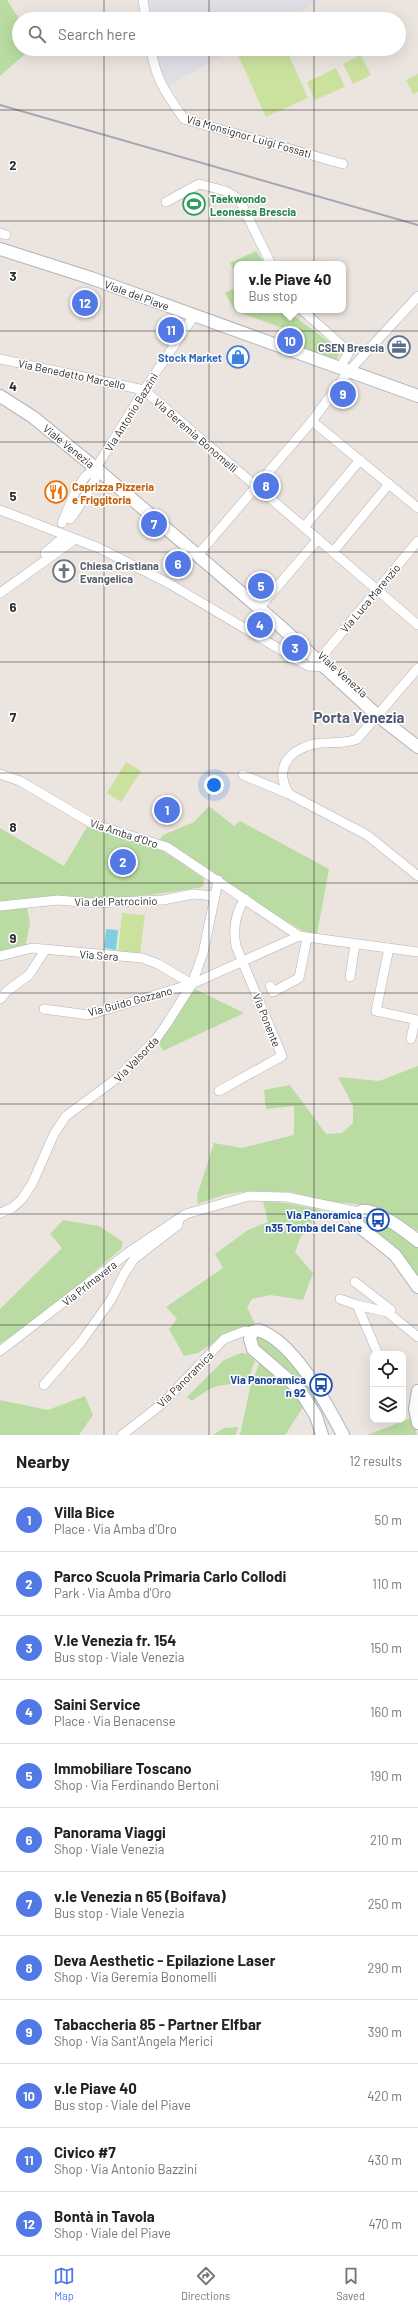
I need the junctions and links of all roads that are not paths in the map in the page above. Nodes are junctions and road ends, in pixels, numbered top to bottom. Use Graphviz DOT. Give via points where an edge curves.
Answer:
graph roads {
  1 [pos="143,0"];
  2 [pos="145,12"];
  3 [pos="152,56"];
  4 [pos="343,164"];
  5 [pos="166,202"];
  6 [pos="0,249"];
  7 [pos="270,261"];
  8 [pos="418,296"];
  9 [pos="305,313"];
  10 [pos="194,316"];
  11 [pos="0,359"];
  12 [pos="344,370"];
  13 [pos="144,390"];
  14 [pos="0,396"];
  15 [pos="418,396"];
  16 [pos="312,421"];
  17 [pos="360,460"];
  18 [pos="96,468"];
  19 [pos="389,484"];
  20 [pos="256,486"];
  21 [pos="418,508"];
  22 [pos="0,510"];
  23 [pos="66,520"];
  24 [pos="304,527"];
  25 [pos="65,536"];
  26 [pos="318,539"];
  27 [pos="74,540"];
  28 [pos="418,541"];
  29 [pos="333,552"];
  30 [pos="197,556"];
  31 [pos="0,585"];
  32 [pos="376,590"];
  33 [pos="0,593"];
  34 [pos="259,608"];
  35 [pos="418,625"];
  36 [pos="280,626"];
  37 [pos="322,655"];
  38 [pos="326,667"];
  39 [pos="418,668"];
  40 [pos="380,713"];
  41 [pos="418,747"];
  42 [pos="0,774"];
  43 [pos="242,775"];
  44 [pos="289,794"];
  45 [pos="418,876"];
  46 [pos="218,880"];
  47 [pos="215,896"];
  48 [pos="244,899"];
  49 [pos="0,906"];
  50 [pos="303,937"];
  51 [pos="355,944"];
  52 [pos="389,948"];
  53 [pos="46,949"];
  54 [pos="418,952"];
  55 [pos="0,956"];
  56 [pos="243,962"];
  57 [pos="350,977"];
  58 [pos="192,984"];
  59 [pos="270,986"];
  60 [pos="0,999"];
  61 [pos="44,1010"];
  62 [pos="416,1020"];
  63 [pos="411,1039"];
  64 [pos="219,1091"];
  65 [pos="358,1212"];
  66 [pos="0,1213"];
  67 [pos="179,1217"];
  68 [pos="418,1241"];
  69 [pos="355,1282"];
  70 [pos="418,1287"];
  71 [pos="340,1299"];
  72 [pos="357,1306"];
  73 [pos="252,1332"];
  74 [pos="418,1336"];
  75 [pos="0,1351"];
  76 [pos="377,1351"];
  77 [pos="44,1385"];
  78 [pos="418,1391"];
  79 [pos="418,1423"];
  80 [pos="122,1435"];
  81 [pos="322,1435"];
  82 [pos="343,1435"];
  1 -- 2 [label="street"];
  3 -- 4 [label="street, Via Monsignor Luigi Fossati" via="155,71 164,90 184,119"];
  5 -- 7 [label="street" via="199,184 226,191 239,199"];
  6 -- 10 [label="street, Viale del Piave" via="64,268"];
  8 -- 12 [label="street"];
  9 -- 12 [label="street" via="349,352"];
  10 -- 12 [label="street, Viale del Piave"];
  10 -- 13 [label="street, Via Antonio Bazzini"];
  11 -- 13 [label="street, Via Benedetto Marcello"];
  12 -- 15 [label="street, Viale del Piave"];
  12 -- 16 [label="street"];
  13 -- 18 [label="street, Via Antonio Bazzini"];
  13 -- 20 [label="street, Via Geremia Bonomelli"];
  14 -- 18 [label="street, Viale Venezia" via="33,417"];
  16 -- 17 [label="street"];
  16 -- 20 [label="street"];
  17 -- 19 [label="street"];
  17 -- 24 [label="street"];
  18 -- 23 [label="street, Via Antonio Bazzini" via="95,480"];
  18 -- 30 [label="street, Viale Venezia"];
  19 -- 21 [label="street"];
  19 -- 29 [label="street"];
  20 -- 24 [label="street, Via Geremia Bonomelli"];
  20 -- 30 [label="street"];
  22 -- 25 [label="street"];
  24 -- 26 [label="street, Via Geremia Bonomelli"];
  25 -- 27 [label="street"];
  25 -- 31 [label="street"];
  26 -- 29 [label="street, Via Geremia Bonomelli"];
  26 -- 34 [label="street"];
  27 -- 33 [label="street"];
  27 -- 38 [label="street" via="99,548 170,584 308,666"];
  28 -- 32 [label="street, Via Luca Marenzio"];
  29 -- 32 [label="street, Via Geremia Bonomelli"];
  30 -- 34 [label="street, Viale Venezia"];
  32 -- 35 [label="street, Via Geremia Bonomelli"];
  32 -- 37 [label="street, Via Luca Marenzio"];
  34 -- 36 [label="street, Viale Venezia"];
  36 -- 37 [label="street, Viale Venezia" via="298,634"];
  36 -- 38 [label="street, Viale Venezia"];
  37 -- 40 [label="street, Viale Venezia"];
  38 -- 40 [label="street, Viale Venezia"];
  39 -- 40 [label="street"];
  40 -- 41 [label="street, Viale Venezia"];
  40 -- 44 [label="street" via="356,740 347,743 314,744 297,750 286,760 282,772 283,784"];
  42 -- 46 [label="street, Via Amba d'Oro" via="20,781 93,824 167,847"];
  43 -- 44 [label="street"];
  44 -- 45 [label="street" via="367,835"];
  46 -- 47 [label="street"];
  46 -- 48 [label="street, Via Amba d'Oro"];
  47 -- 49 [label="street, Via del Patrocinio" via="193,894 162,900 91,903 58,900"];
  47 -- 58 [label="street, Via Valsorda" via="203,953"];
  48 -- 50 [label="street, Via Amba d'Oro"];
  48 -- 56 [label="street" via="237,913 233,933"];
  50 -- 51 [label="street, Via Amba d'Oro"];
  50 -- 56 [label="street"];
  50 -- 59 [label="street" via="299,978 273,992"];
  51 -- 52 [label="street, Via Amba d'Oro"];
  51 -- 57 [label="street"];
  52 -- 54 [label="street, Via Amba d'Oro"];
  52 -- 62 [label="street" via="376,1011"];
  53 -- 55 [label="street, Via Sera" via="32,948"];
  53 -- 58 [label="street, Via Sera" via="142,958 158,964"];
  53 -- 60 [label="street" via="29,975"];
  56 -- 58 [label="street"];
  56 -- 64 [label="street, Via Ponente" via="282,1056"];
  58 -- 61 [label="street, Via Guido Gozzano" via="88,1015"];
  58 -- 66 [label="street, Via Valsorda" via="156,1039 116,1079 66,1116 54,1134 32,1184 22,1199 12,1208"];
  62 -- 63 [label="street"];
  65 -- 67 [label="street, Via Primavera" via="287,1197 249,1196 214,1204"];
  65 -- 68 [label="street" via="372,1212 407,1231"];
  65 -- 70 [label="street" via="355,1220 360,1227 395,1255"];
  67 -- 75 [label="street, Via Primavera"];
  67 -- 77 [label="street, Via Primavera" via="178,1225 134,1259 111,1300"];
  69 -- 74 [label="street" via="402,1319"];
  71 -- 72 [label="street"];
  72 -- 74 [label="street" via="387,1312"];
  72 -- 76 [label="street"];
  73 -- 80 [label="street, Via Panoramica" via="245,1331 224,1339 163,1403"];
  73 -- 81 [label="street" via="250,1339 253,1349 299,1389 316,1416"];
  73 -- 82 [label="street, Via Panoramica" via="258,1330 275,1339 306,1372"];
  78 -- 79 [label="street" via="415,1409"];
}
